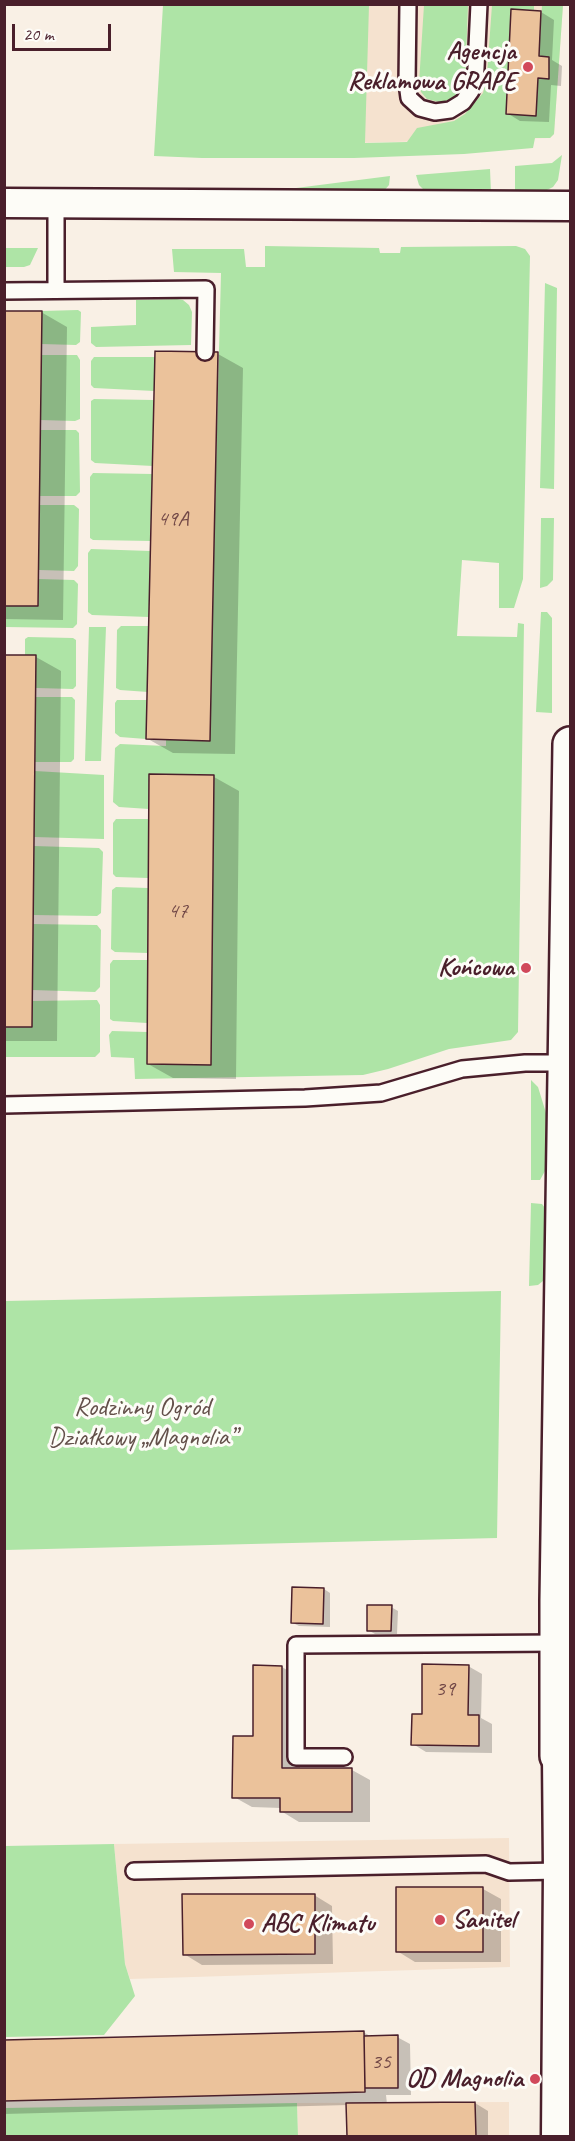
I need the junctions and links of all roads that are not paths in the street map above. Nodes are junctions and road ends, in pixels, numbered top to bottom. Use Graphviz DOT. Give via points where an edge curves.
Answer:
graph roads {
  1 [pos="408,4"];
  2 [pos="479,4"];
  3 [pos="4,203"];
  4 [pos="56,203"];
  5 [pos="570,206"];
  6 [pos="56,290"];
  7 [pos="4,291"];
  8 [pos="205,352"];
  9 [pos="570,744"];
  10 [pos="570,854"];
  11 [pos="565,1063"];
  12 [pos="4,1105"];
  13 [pos="557,1643"];
  14 [pos="564,1756"];
  15 [pos="344,1757"];
  16 [pos="134,1871"];
  17 [pos="558,1871"];
  18 [pos="556,2136"];
  1 -- 2 [label="lane" via="409,98 420,108 435,112 450,110 471,91 475,81"];
  3 -- 4 [label="street"];
  4 -- 5 [label="street"];
  4 -- 6 [label="lane"];
  6 -- 7 [label="lane"];
  6 -- 8 [label="lane" via="206,289"];
  9 -- 10 [label="street"];
  10 -- 11 [label="street"];
  11 -- 12 [label="lane" via="462,1069 381,1093 360,1095"];
  11 -- 13 [label="street"];
  13 -- 14 [label="street"];
  13 -- 15 [label="lane" via="296,1645 296,1757"];
  14 -- 17 [label="street"];
  16 -- 17 [label="lane" via="486,1864 509,1872"];
  17 -- 18 [label="street"];
}
